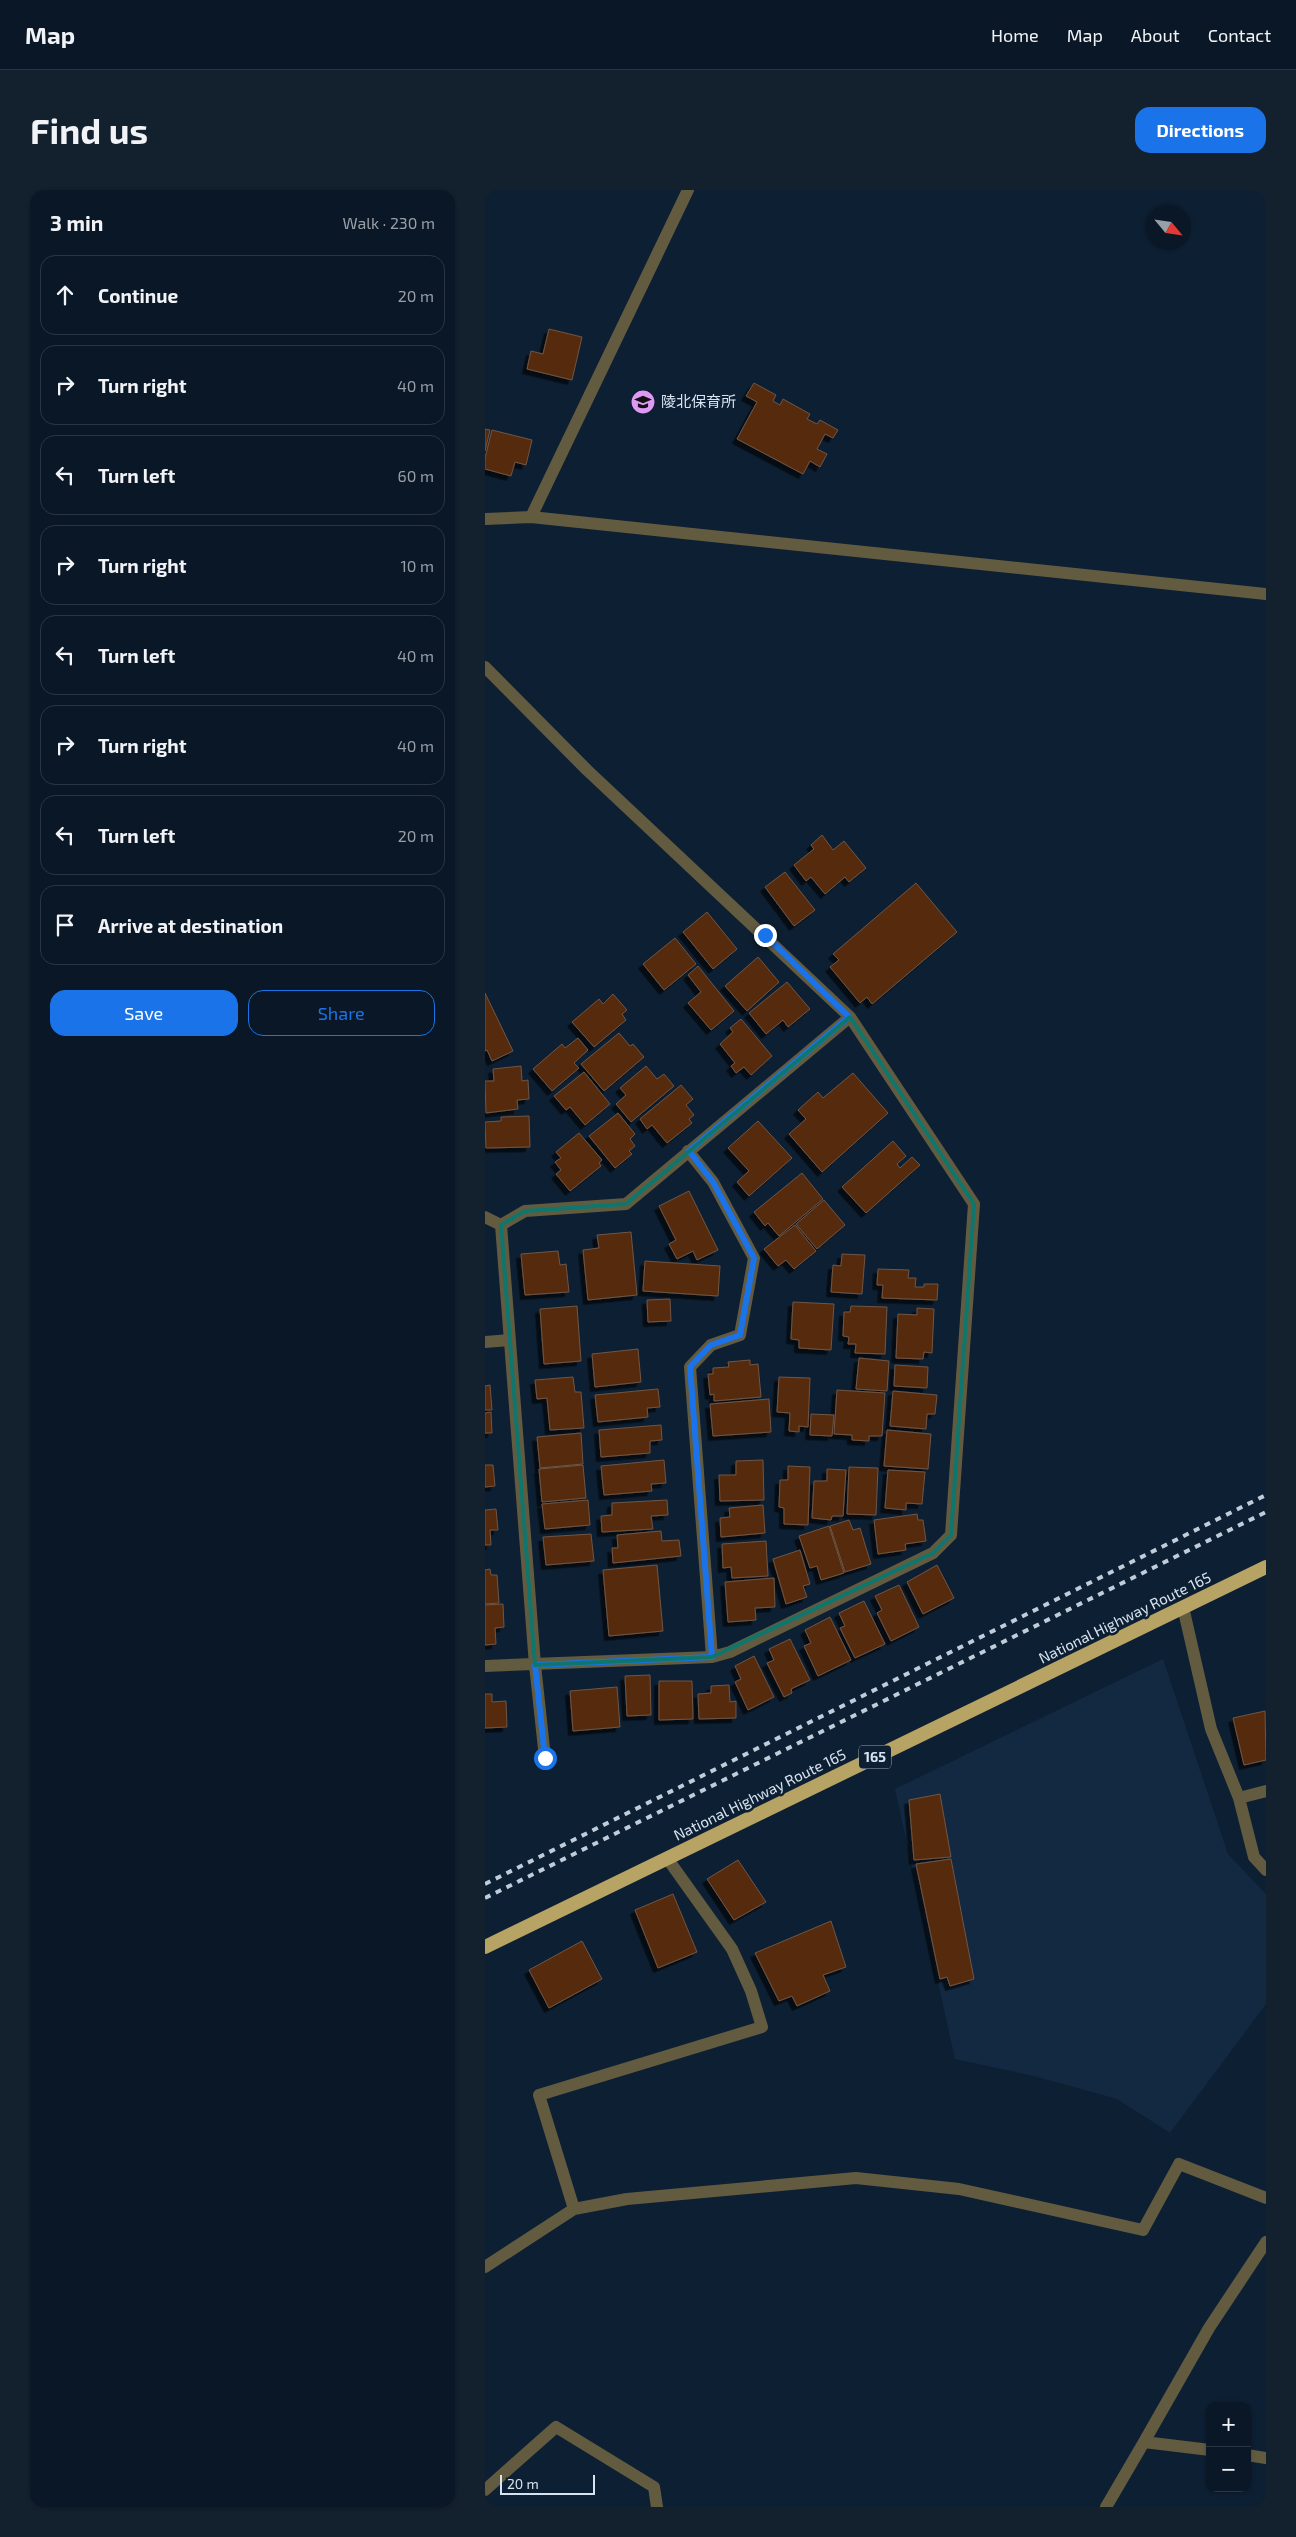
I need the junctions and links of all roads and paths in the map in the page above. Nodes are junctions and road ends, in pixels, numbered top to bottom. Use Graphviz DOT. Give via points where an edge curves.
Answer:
graph roads {
  1 [pos="688,190"];
  2 [pos="531,517"];
  3 [pos="485,519"];
  4 [pos="1266,594"];
  5 [pos="485,667"];
  6 [pos="849,1017"];
  7 [pos="689,1151"];
  8 [pos="485,1217"];
  9 [pos="501,1225"];
  10 [pos="510,1340"];
  11 [pos="485,1342"];
  12 [pos="1266,1567"];
  13 [pos="1183,1608"];
  14 [pos="712,1657"];
  15 [pos="535,1665"];
  16 [pos="485,1666"];
  17 [pos="545,1758"];
  18 [pos="1266,1791"];
  19 [pos="1239,1798"];
  20 [pos="667,1858"];
  21 [pos="1266,1870"];
  22 [pos="485,1947"];
  23 [pos="1266,2198"];
  24 [pos="574,2209"];
  25 [pos="1266,2242"];
  26 [pos="485,2266"];
  27 [pos="1144,2442"];
  28 [pos="1206,2450"];
  29 [pos="1251,2456"];
  30 [pos="1266,2458"];
  31 [pos="485,2490"];
  32 [pos="657,2507"];
  33 [pos="1106,2507"];
  1 -- 2 [label="street"];
  2 -- 3 [label="street"];
  2 -- 4 [label="street"];
  5 -- 6 [label="street" via="587,770"];
  6 -- 7 [label="street"];
  6 -- 14 [label="street" via="974,1204 951,1534 933,1553 730,1652"];
  7 -- 9 [label="street" via="626,1204 525,1212"];
  7 -- 14 [label="street" via="713,1182 754,1258 740,1335 711,1345 690,1367"];
  8 -- 9 [label="street"];
  9 -- 10 [label="street"];
  10 -- 11 [label="street"];
  10 -- 15 [label="street"];
  12 -- 13 [label="highway, National Highway Route 165 / 165"];
  13 -- 19 [label="street" via="1211,1729"];
  13 -- 20 [label="highway, National Highway Route 165 / 165"];
  14 -- 15 [label="street"];
  15 -- 16 [label="street"];
  15 -- 17 [label="street"];
  18 -- 19 [label="street"];
  19 -- 21 [label="street" via="1254,1857"];
  20 -- 22 [label="highway, National Highway Route 165 / 165"];
  20 -- 24 [label="street" via="732,1949 751,1991 762,2027 539,2095"];
  23 -- 24 [label="street" via="1179,2164 1143,2230 959,2189 856,2178 627,2199"];
  24 -- 26 [label="street"];
  25 -- 27 [label="street" via="1209,2328"];
  27 -- 28 [label="street"];
  27 -- 33 [label="street"];
  29 -- 30 [label="street"];
  31 -- 32 [label="street" via="557,2427 655,2487"];
}
